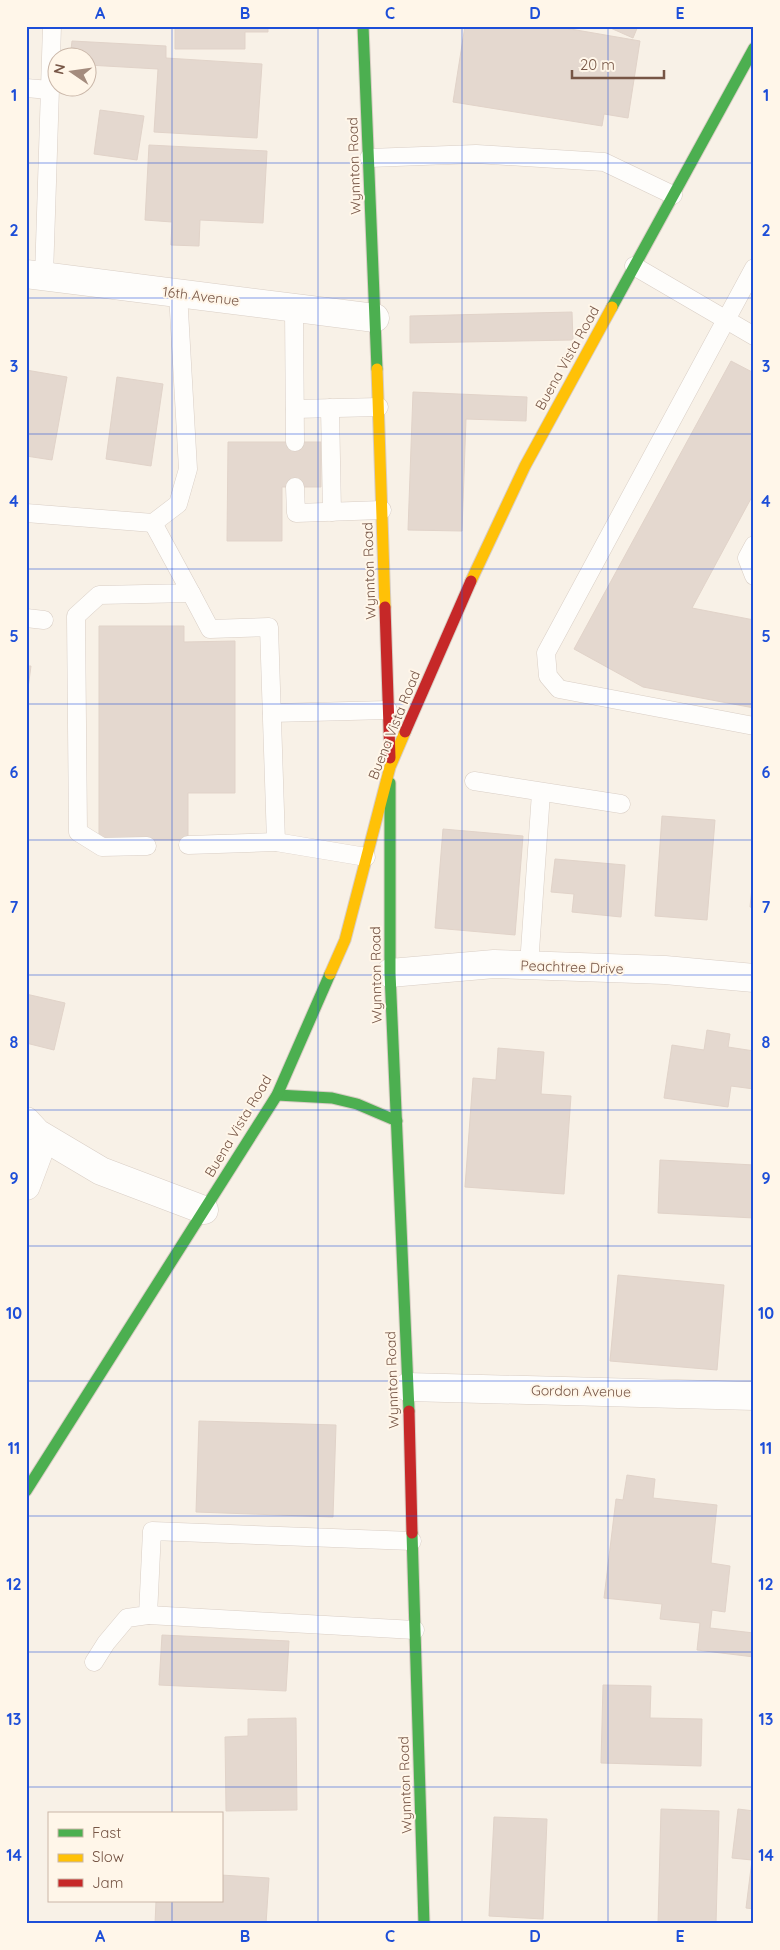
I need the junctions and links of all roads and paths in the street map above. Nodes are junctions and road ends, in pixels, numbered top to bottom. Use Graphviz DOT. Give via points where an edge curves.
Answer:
graph roads {
  1 [pos="52,26"];
  2 [pos="363,26"];
  3 [pos="51,48"];
  4 [pos="754,48"];
  5 [pos="26,88"];
  6 [pos="48,90"];
  7 [pos="49,98"];
  8 [pos="368,158"];
  9 [pos="673,196"];
  10 [pos="634,266"];
  11 [pos="754,268"];
  12 [pos="35,275"];
  13 [pos="178,293"];
  14 [pos="294,308"];
  15 [pos="375,318"];
  16 [pos="725,320"];
  17 [pos="754,336"];
  18 [pos="379,407"];
  19 [pos="330,408"];
  20 [pos="295,409"];
  21 [pos="295,442"];
  22 [pos="295,487"];
  23 [pos="382,510"];
  24 [pos="332,512"];
  25 [pos="26,513"];
  26 [pos="153,524"];
  27 [pos="754,545"];
  28 [pos="754,576"];
  29 [pos="191,593"];
  30 [pos="26,618"];
  31 [pos="44,620"];
  32 [pos="388,710"];
  33 [pos="272,714"];
  34 [pos="754,726"];
  35 [pos="390,767"];
  36 [pos="474,781"];
  37 [pos="541,792"];
  38 [pos="621,804"];
  39 [pos="276,842"];
  40 [pos="148,846"];
  41 [pos="188,846"];
  42 [pos="366,857"];
  43 [pos="529,965"];
  44 [pos="390,974"];
  45 [pos="754,978"];
  46 [pos="277,1095"];
  47 [pos="396,1121"];
  48 [pos="35,1129"];
  49 [pos="26,1186"];
  50 [pos="204,1210"];
  51 [pos="408,1387"];
  52 [pos="754,1396"];
  53 [pos="26,1491"];
  54 [pos="412,1541"];
  55 [pos="148,1615"];
  56 [pos="415,1630"];
  57 [pos="94,1662"];
  58 [pos="424,1924"];
  1 -- 3 [label="lane"];
  2 -- 8 [label="main road, Wynnton Road"];
  4 -- 9 [label="main road, Buena Vista Road"];
  5 -- 6 [label="lane"];
  7 -- 12 [label="lane"];
  8 -- 9 [label="lane" via="476,154 604,162"];
  8 -- 15 [label="main road, Wynnton Road"];
  9 -- 10 [label="main road, Buena Vista Road"];
  10 -- 16 [label="lane"];
  10 -- 35 [label="main road, Buena Vista Road" via="525,466"];
  11 -- 16 [label="lane"];
  12 -- 13 [label="street, 16th Avenue"];
  13 -- 14 [label="street, 16th Avenue"];
  13 -- 26 [label="lane" via="188,469 178,504"];
  14 -- 15 [label="street, 16th Avenue"];
  14 -- 20 [label="lane"];
  15 -- 18 [label="main road, Wynnton Road"];
  16 -- 17 [label="lane"];
  16 -- 34 [label="lane" via="546,653 548,676 559,689"];
  18 -- 19 [label="lane"];
  18 -- 23 [label="main road, Wynnton Road"];
  19 -- 20 [label="lane"];
  19 -- 24 [label="lane"];
  20 -- 21 [label="lane"];
  22 -- 24 [label="lane" via="296,513"];
  23 -- 24 [label="lane"];
  23 -- 32 [label="main road, Wynnton Road"];
  25 -- 26 [label="lane"];
  26 -- 29 [label="lane"];
  27 -- 28 [label="lane" via="747,558"];
  29 -- 33 [label="lane" via="210,629 269,627"];
  29 -- 40 [label="lane" via="99,595 76,616 78,832 102,847"];
  30 -- 31 [label="lane"];
  32 -- 33 [label="lane"];
  32 -- 35 [label="main road, Wynnton Road"];
  33 -- 39 [label="lane"];
  35 -- 42 [label="main road, Buena Vista Road"];
  35 -- 44 [label="main road, Wynnton Road"];
  36 -- 37 [label="lane"];
  37 -- 38 [label="lane"];
  37 -- 43 [label="lane"];
  39 -- 41 [label="lane"];
  39 -- 42 [label="lane"];
  42 -- 46 [label="main road, Buena Vista Road" via="344,940"];
  43 -- 44 [label="street, Peachtree Drive" via="494,964"];
  43 -- 45 [label="street, Peachtree Drive" via="665,970"];
  44 -- 47 [label="main road, Wynnton Road"];
  46 -- 47 [label="main road" via="332,1098 357,1104"];
  46 -- 50 [label="main road, Buena Vista Road"];
  47 -- 51 [label="main road, Wynnton Road"];
  48 -- 49 [label="street"];
  48 -- 50 [label="street" via="102,1171"];
  50 -- 53 [label="main road, Buena Vista Road"];
  51 -- 52 [label="street, Gordon Avenue"];
  51 -- 54 [label="main road, Wynnton Road"];
  54 -- 55 [label="lane" via="152,1531"];
  54 -- 56 [label="main road, Wynnton Road"];
  55 -- 56 [label="lane"];
  55 -- 57 [label="lane" via="127,1618"];
  56 -- 58 [label="main road, Wynnton Road"];
}
